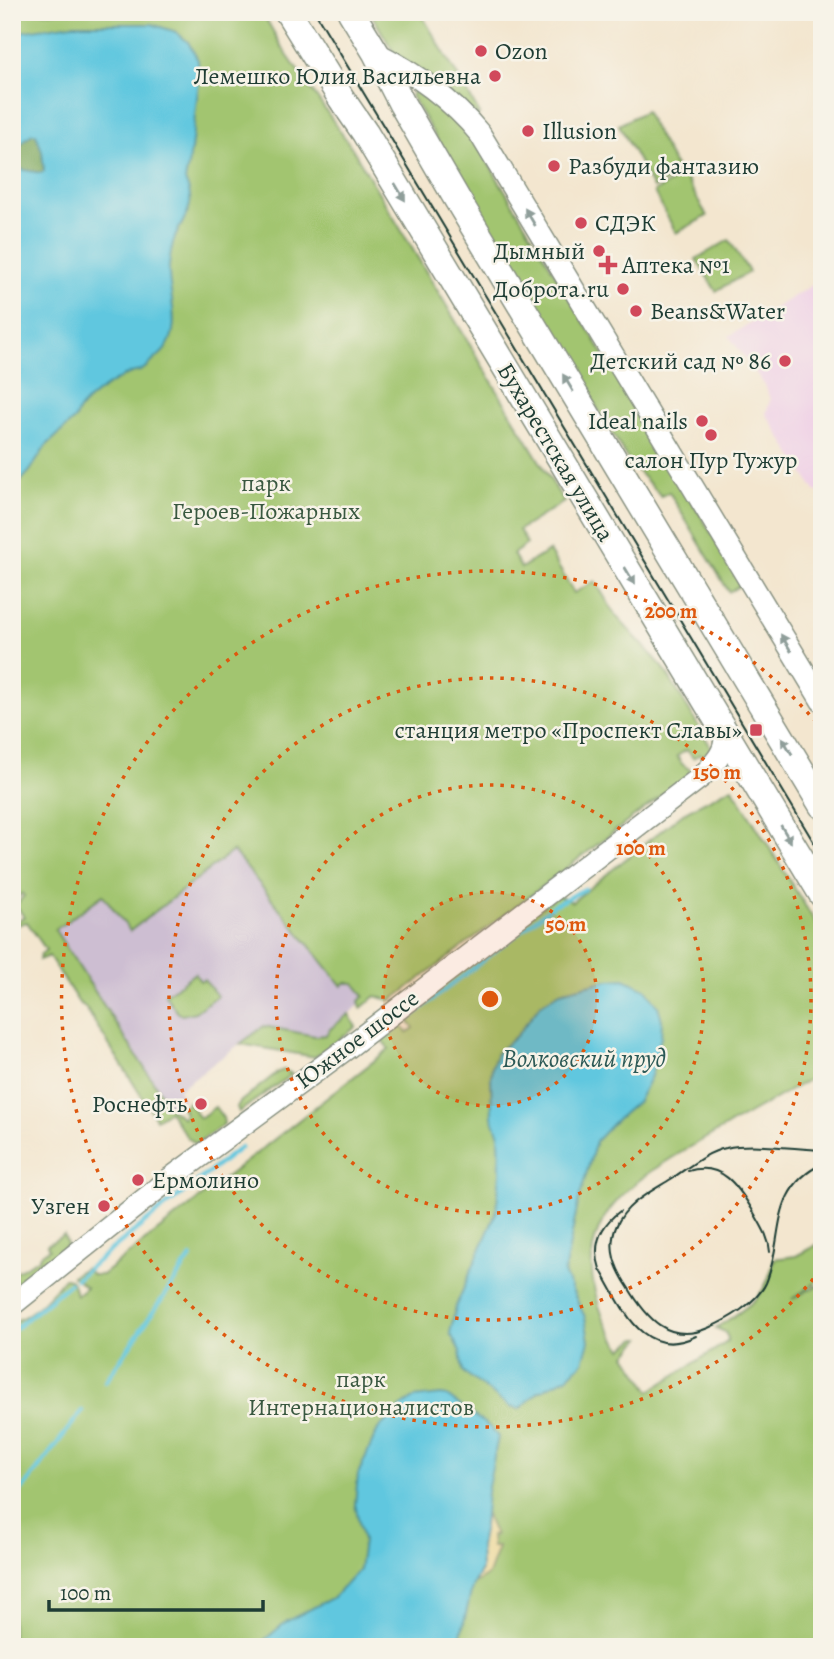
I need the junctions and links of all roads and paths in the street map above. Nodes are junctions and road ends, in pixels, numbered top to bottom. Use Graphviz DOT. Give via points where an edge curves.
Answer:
graph roads {
  1 [pos="288,12"];
  2 [pos="351,12"];
  3 [pos="376,52"];
  4 [pos="819,690"];
  5 [pos="724,730"];
  6 [pos="702,775"];
  7 [pos="762,794"];
  8 [pos="822,805"];
  9 [pos="822,894"];
  10 [pos="12,1305"];
  1 -- 5 [label="main road, Бухарестская улица, one-way"];
  2 -- 3 [label="main road, Бухарестская улица"];
  4 -- 3 [label="street, Бухарестская улица, one-way" via="480,134 465,116"];
  8 -- 3 [label="main road, Бухарестская улица, one-way" via="457,199"];
  5 -- 6 [label="street, Южное шоссе" via="722,752"];
  5 -- 7 [label="main road, Бухарестская улица"];
  6 -- 7 [label="street" via="731,772"];
  6 -- 10 [label="street, Южное шоссе"];
  7 -- 9 [label="main road, Бухарестская улица, one-way"];
}
